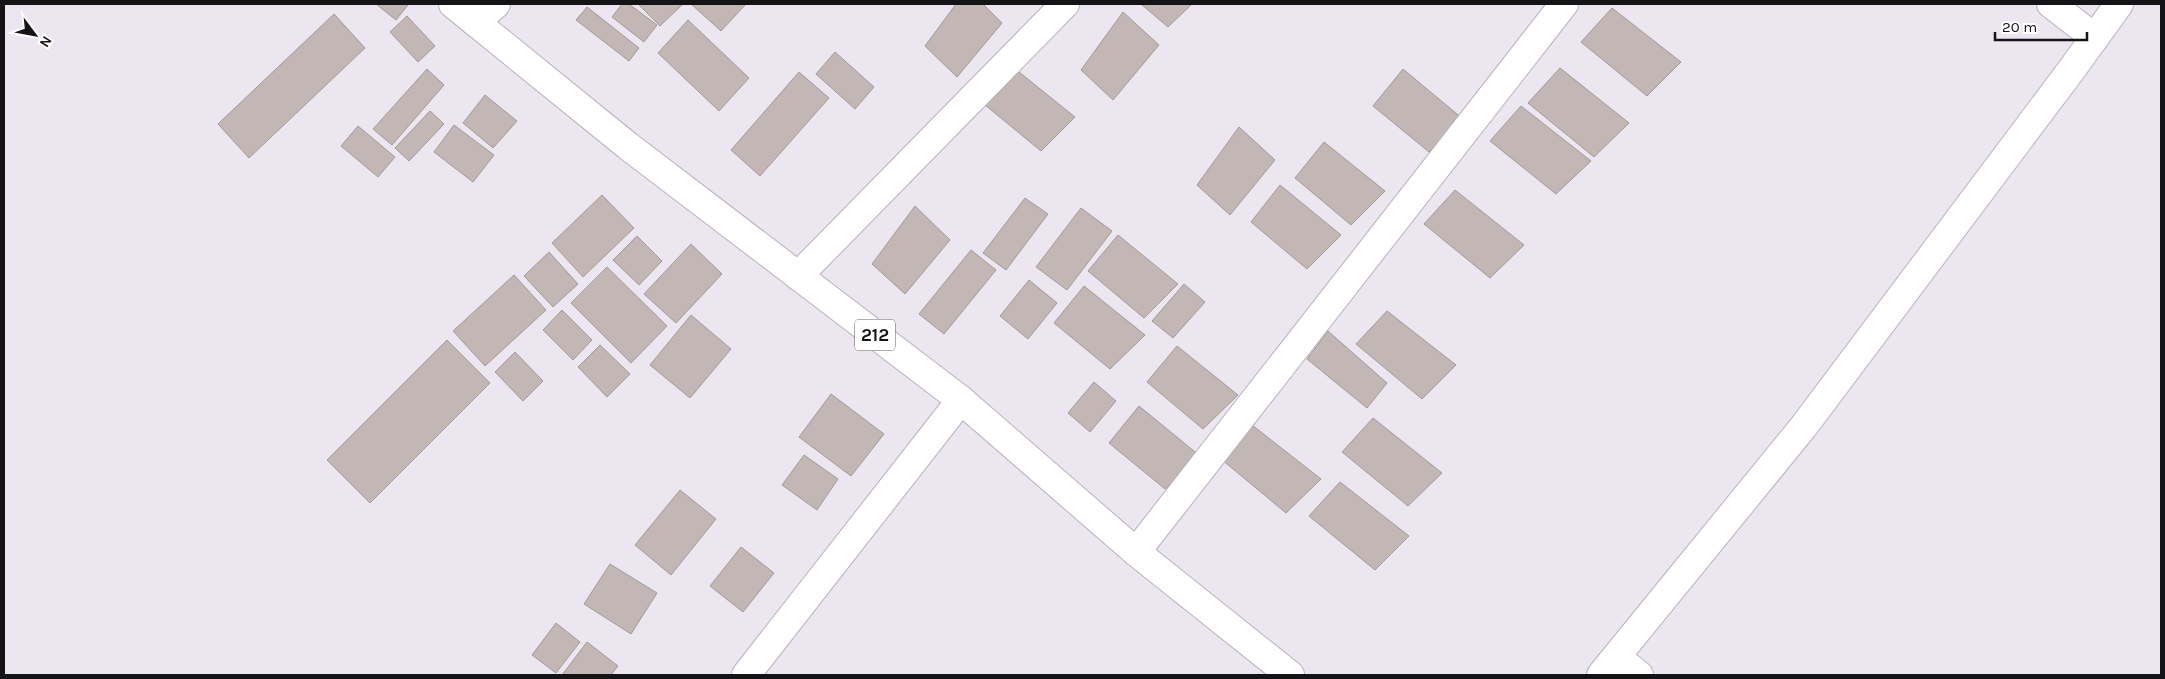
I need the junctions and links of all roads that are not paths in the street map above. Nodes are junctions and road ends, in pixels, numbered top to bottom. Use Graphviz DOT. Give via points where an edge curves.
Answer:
graph roads {
  1 [pos="453,4"];
  2 [pos="496,4"];
  3 [pos="1065,4"];
  4 [pos="1564,4"];
  5 [pos="2051,4"];
  6 [pos="2119,4"];
  7 [pos="475,22"];
  8 [pos="2095,38"];
  9 [pos="798,276"];
  10 [pos="961,400"];
  11 [pos="1136,552"];
  12 [pos="1609,666"];
  13 [pos="746,675"];
  14 [pos="1290,675"];
  15 [pos="1639,675"];
  1 -- 7 [label="street, 212"];
  2 -- 7 [label="street"];
  3 -- 9 [label="street"];
  4 -- 11 [label="street"];
  5 -- 8 [label="street"];
  6 -- 8 [label="street"];
  7 -- 9 [label="street, 212" via="628,146"];
  8 -- 12 [label="street" via="1804,426"];
  9 -- 10 [label="street, 212"];
  10 -- 11 [label="street, 212"];
  10 -- 13 [label="street"];
  11 -- 14 [label="street, 212"];
  12 -- 15 [label="street"];
}
